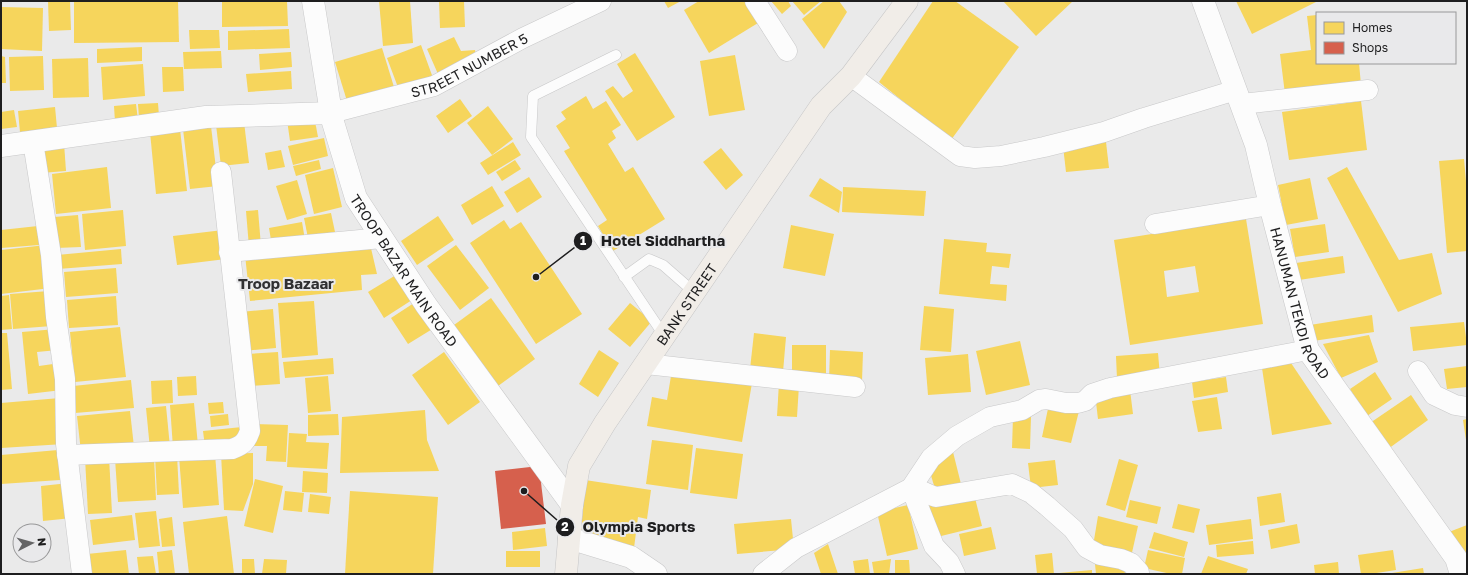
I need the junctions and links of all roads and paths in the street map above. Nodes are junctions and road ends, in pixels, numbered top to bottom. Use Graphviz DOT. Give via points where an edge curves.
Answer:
graph roads {
  1 [pos="313,1"];
  2 [pos="755,1"];
  3 [pos="907,1"];
  4 [pos="597,2"];
  5 [pos="1206,2"];
  6 [pos="787,51"];
  7 [pos="616,55"];
  8 [pos="851,76"];
  9 [pos="1368,90"];
  10 [pos="1239,97"];
  11 [pos="331,113"];
  12 [pos="33,142"];
  13 [pos="1,146"];
  14 [pos="221,172"];
  15 [pos="1270,205"];
  16 [pos="1155,224"];
  17 [pos="382,238"];
  18 [pos="229,252"];
  19 [pos="624,277"];
  20 [pos="695,293"];
  21 [pos="664,337"];
  22 [pos="1308,350"];
  23 [pos="646,364"];
  24 [pos="1418,371"];
  25 [pos="855,387"];
  26 [pos="1467,407"];
  27 [pos="67,455"];
  28 [pos="911,488"];
  29 [pos="572,505"];
  30 [pos="569,538"];
  31 [pos="82,574"];
  32 [pos="566,574"];
  33 [pos="656,574"];
  34 [pos="763,574"];
  35 [pos="955,574"];
  36 [pos="1139,574"];
  37 [pos="1461,574"];
  1 -- 11 [label="street, TROOP BAZAR MAIN ROAD"];
  2 -- 6 [label="street"];
  3 -- 8 [label="main road, BANK STREET"];
  4 -- 11 [label="street, STREET NUMBER 5" via="434,86"];
  5 -- 10 [label="street, HANUMAN TEKDI ROAD"];
  7 -- 19 [label="lane" via="533,96 531,137"];
  8 -- 10 [label="street" via="960,156 975,158 1001,156 1104,132 1144,118"];
  8 -- 20 [label="main road, BANK STREET" via="821,106"];
  9 -- 10 [label="street"];
  10 -- 15 [label="street, HANUMAN TEKDI ROAD" via="1256,145"];
  11 -- 12 [label="street" via="206,117"];
  11 -- 17 [label="street, TROOP BAZAR MAIN ROAD" via="356,198"];
  12 -- 13 [label="street"];
  12 -- 27 [label="street" via="51,255 65,379"];
  14 -- 18 [label="street"];
  15 -- 16 [label="street"];
  15 -- 22 [label="street, HANUMAN TEKDI ROAD"];
  17 -- 18 [label="street"];
  17 -- 29 [label="street, TROOP BAZAR MAIN ROAD" via="426,304"];
  18 -- 27 [label="street" via="250,431 242,446 232,449"];
  19 -- 20 [label="lane" via="649,259 663,265"];
  19 -- 21 [label="lane"];
  20 -- 21 [label="main road, BANK STREET"];
  21 -- 23 [label="main road, BANK STREET"];
  22 -- 28 [label="street" via="1110,388 1092,394 1085,401 1078,403 1039,400 1022,410 990,417 957,436 931,458"];
  22 -- 37 [label="street, HANUMAN TEKDI ROAD" via="1456,558"];
  23 -- 25 [label="street"];
  23 -- 29 [label="main road, BANK STREET" via="579,466"];
  24 -- 26 [label="street" via="1434,395 1455,406"];
  27 -- 31 [label="street"];
  28 -- 34 [label="street" via="796,548"];
  28 -- 35 [label="street" via="934,546 949,562"];
  28 -- 36 [label="street" via="936,497 1012,484 1047,506 1073,530 1087,548 1100,555 1131,563"];
  29 -- 30 [label="main road, BANK STREET"];
  30 -- 32 [label="main road, BANK STREET"];
  30 -- 33 [label="street" via="631,557"];
}
